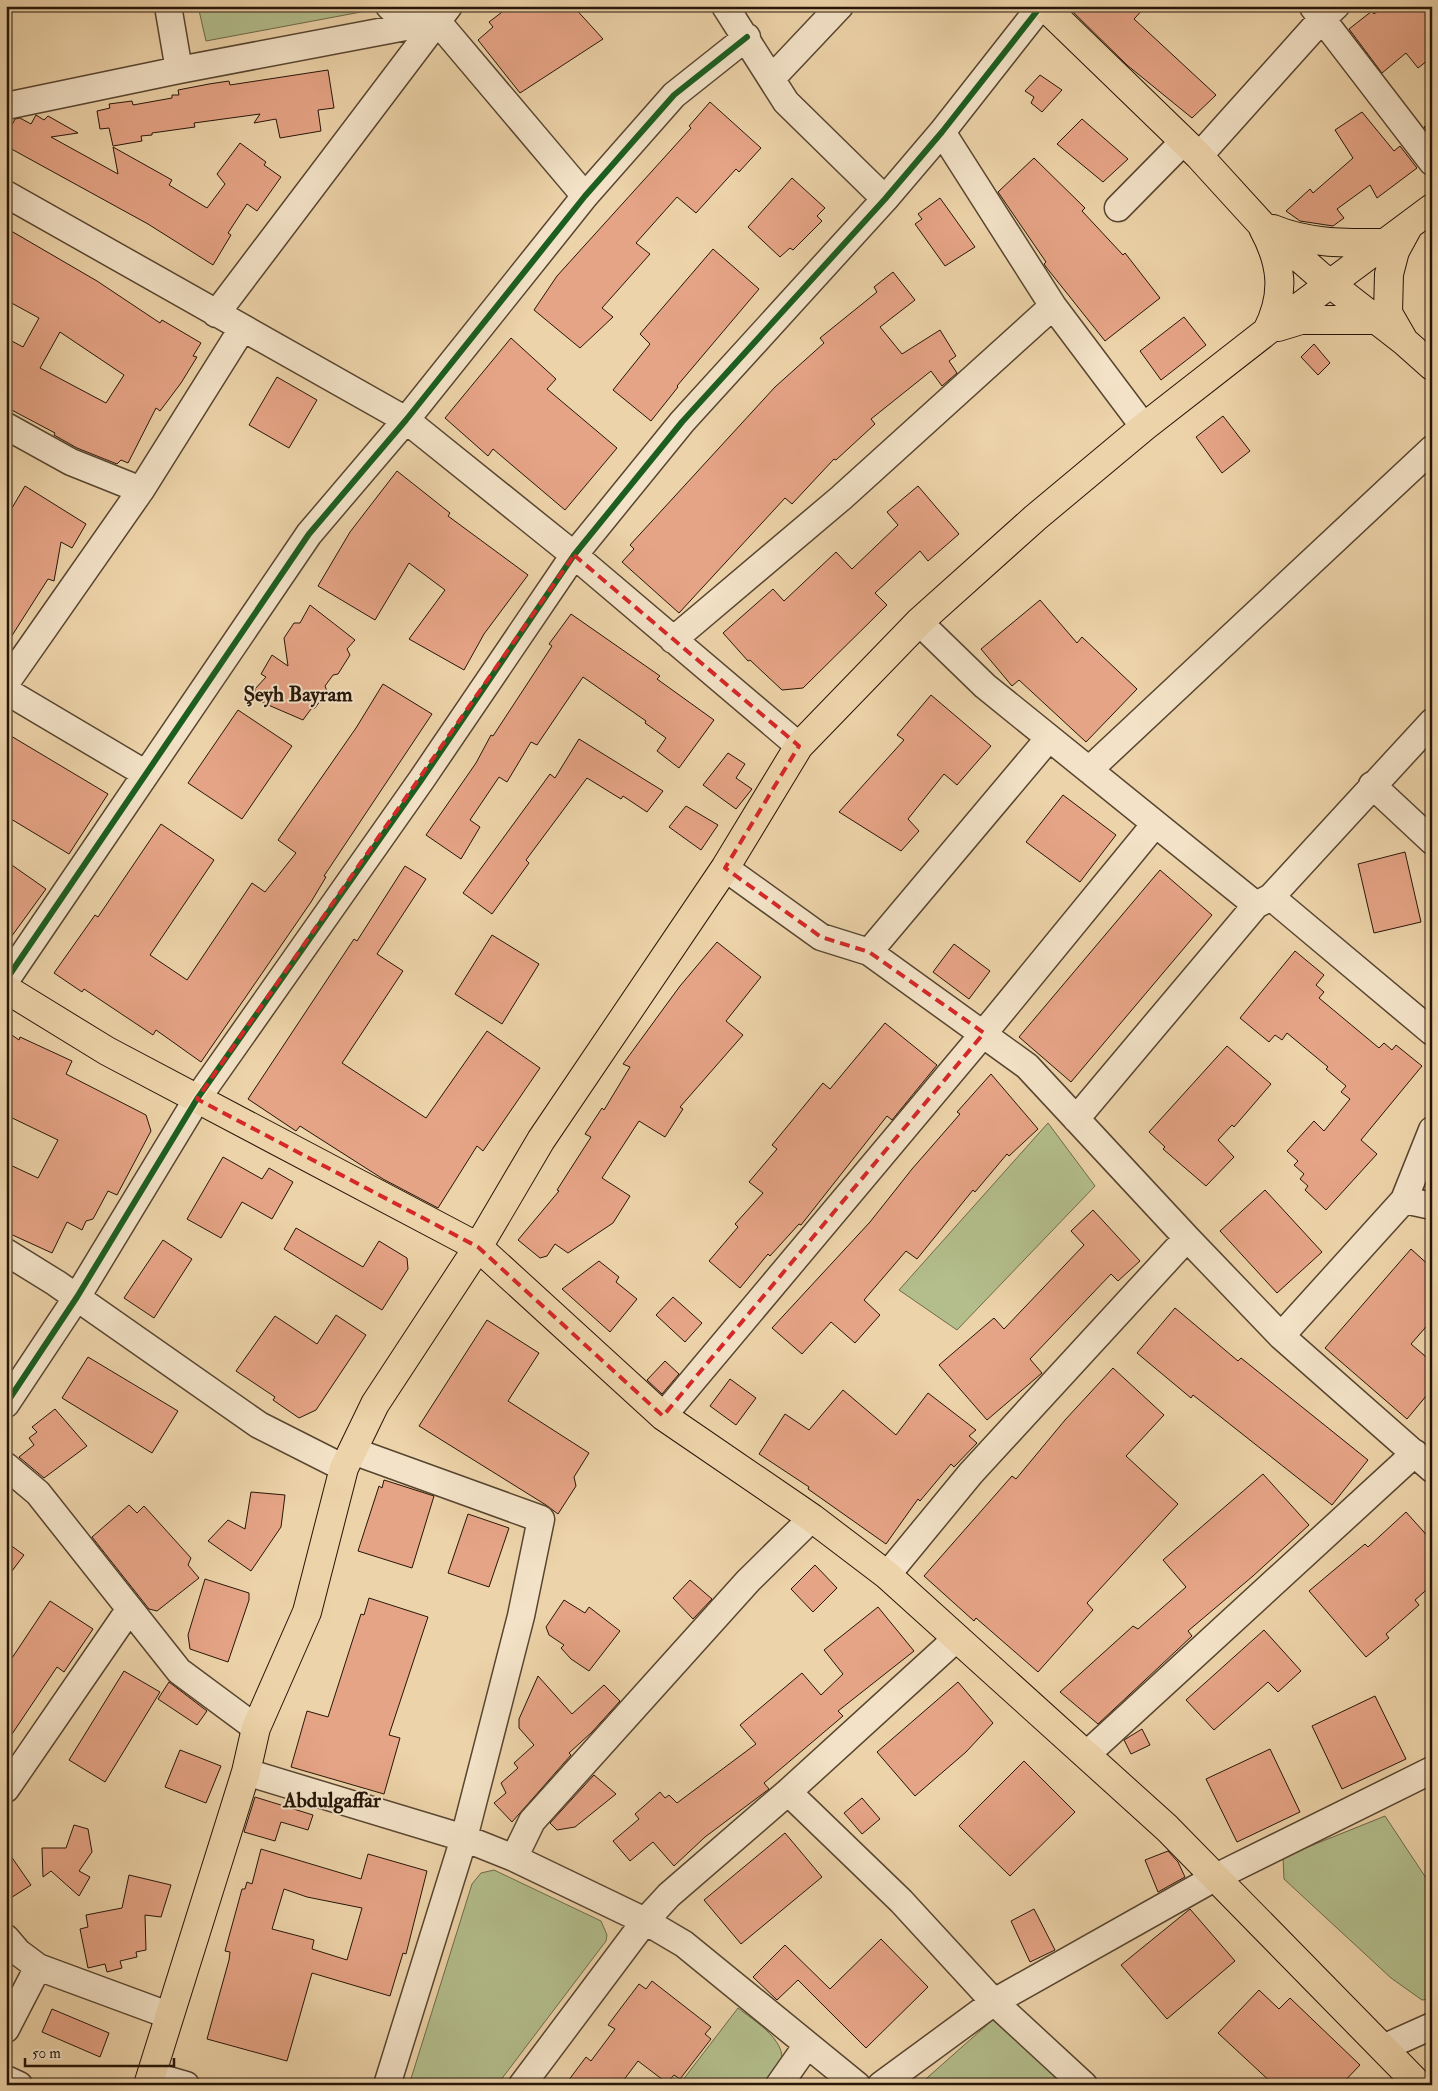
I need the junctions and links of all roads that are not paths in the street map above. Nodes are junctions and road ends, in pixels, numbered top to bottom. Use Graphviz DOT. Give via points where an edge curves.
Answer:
graph roads {
  1 [pos="168,6"];
  2 [pos="389,6"];
  3 [pos="725,6"];
  4 [pos="840,6"];
  5 [pos="1042,6"];
  6 [pos="1323,11"];
  7 [pos="443,13"];
  8 [pos="409,25"];
  9 [pos="746,36"];
  10 [pos="179,70"];
  11 [pos="772,78"];
  12 [pos="6,106"];
  13 [pos="942,132"];
  14 [pos="1192,149"];
  15 [pos="1432,162"];
  16 [pos="6,194"];
  17 [pos="585,196"];
  18 [pos="885,199"];
  19 [pos="1118,208"];
  20 [pos="1432,208"];
  21 [pos="1262,225"];
  22 [pos="1409,227"];
  23 [pos="1385,243"];
  24 [pos="1330,284"];
  25 [pos="1053,306"];
  26 [pos="216,314"];
  27 [pos="1374,320"];
  28 [pos="242,329"];
  29 [pos="1267,331"];
  30 [pos="1405,342"];
  31 [pos="1432,366"];
  32 [pos="406,420"];
  33 [pos="6,426"];
  34 [pos="1144,427"];
  35 [pos="1432,449"];
  36 [pos="141,490"];
  37 [pos="574,555"];
  38 [pos="919,622"];
  39 [pos="673,640"];
  40 [pos="6,683"];
  41 [pos="6,691"];
  42 [pos="1432,722"];
  43 [pos="1049,738"];
  44 [pos="799,746"];
  45 [pos="1089,770"];
  46 [pos="146,774"];
  47 [pos="1372,785"];
  48 [pos="1155,824"];
  49 [pos="1432,840"];
  50 [pos="725,868"];
  51 [pos="1264,901"];
  52 [pos="869,952"];
  53 [pos="6,980"];
  54 [pos="6,989"];
  55 [pos="1432,1032"];
  56 [pos="984,1033"];
  57 [pos="197,1099"];
  58 [pos="1076,1119"];
  59 [pos="1432,1130"];
  60 [pos="1404,1200"];
  61 [pos="1432,1206"];
  62 [pos="1186,1238"];
  63 [pos="478,1247"];
  64 [pos="6,1252"];
  65 [pos="77,1297"];
  66 [pos="1281,1336"];
  67 [pos="6,1404"];
  68 [pos="663,1416"];
  69 [pos="349,1459"];
  70 [pos="1423,1461"];
  71 [pos="6,1466"];
  72 [pos="812,1518"];
  73 [pos="887,1576"];
  74 [pos="129,1610"];
  75 [pos="957,1638"];
  76 [pos="256,1728"];
  77 [pos="1086,1754"];
  78 [pos="1432,1770"];
  79 [pos="246,1772"];
  80 [pos="6,1789"];
  81 [pos="788,1792"];
  82 [pos="464,1838"];
  83 [pos="514,1858"];
  84 [pos="1216,1877"];
  85 [pos="645,1921"];
  86 [pos="6,1938"];
  87 [pos="38,1967"];
  88 [pos="994,2002"];
  89 [pos="168,2015"];
  90 [pos="1432,2026"];
  91 [pos="6,2029"];
  92 [pos="808,2045"];
  93 [pos="1382,2048"];
  94 [pos="6,2079"];
  95 [pos="149,2080"];
  96 [pos="19,2085"];
  97 [pos="186,2085"];
  98 [pos="388,2085"];
  99 [pos="522,2085"];
  100 [pos="779,2085"];
  101 [pos="857,2085"];
  102 [pos="881,2085"];
  103 [pos="1084,2085"];
  104 [pos="1418,2085"];
  1 -- 10 [label="street"];
  2 -- 8 [label="street"];
  3 -- 9 [label="street"];
  4 -- 11 [label="street"];
  5 -- 13 [label="street"];
  5 -- 14 [label="main road"];
  6 -- 14 [label="street"];
  6 -- 15 [label="street"];
  7 -- 8 [label="street"];
  7 -- 17 [label="street"];
  7 -- 26 [label="street"];
  8 -- 10 [label="street"];
  9 -- 11 [label="street"];
  9 -- 17 [label="street" via="674,95"];
  10 -- 12 [label="street"];
  11 -- 18 [label="street" via="786,102"];
  13 -- 18 [label="street"];
  13 -- 25 [label="street"];
  14 -- 19 [label="street"];
  14 -- 21 [label="main road"];
  16 -- 26 [label="street"];
  17 -- 32 [label="street"];
  18 -- 37 [label="street" via="682,422"];
  20 -- 22 [label="main road"];
  21 -- 23 [label="main road" via="1292,237 1322,242"];
  21 -- 24 [label="main road"];
  21 -- 29 [label="main road" via="1276,252 1279,296 1276,313"];
  22 -- 23 [label="main road"];
  22 -- 30 [label="main road" via="1395,251 1389,274 1388,313"];
  23 -- 24 [label="main road"];
  24 -- 27 [label="main road"];
  24 -- 29 [label="main road"];
  25 -- 34 [label="street"];
  25 -- 39 [label="street" via="841,498"];
  26 -- 28 [label="street"];
  27 -- 29 [label="main road" via="1301,320"];
  27 -- 30 [label="main road"];
  28 -- 32 [label="street"];
  28 -- 36 [label="street"];
  29 -- 34 [label="main road"];
  30 -- 31 [label="main road"];
  32 -- 37 [label="street"];
  32 -- 46 [label="street" via="308,534"];
  33 -- 36 [label="street" via="71,462"];
  34 -- 38 [label="main road" via="1035,518"];
  35 -- 45 [label="street"];
  36 -- 40 [label="street"];
  37 -- 39 [label="street"];
  37 -- 57 [label="street" via="422,779"];
  38 -- 43 [label="street" via="985,686"];
  38 -- 44 [label="main road"];
  39 -- 44 [label="street"];
  41 -- 46 [label="street"];
  42 -- 47 [label="street"];
  43 -- 45 [label="street"];
  43 -- 52 [label="street"];
  44 -- 50 [label="main road"];
  45 -- 48 [label="street"];
  46 -- 53 [label="street"];
  47 -- 49 [label="street"];
  47 -- 51 [label="street"];
  48 -- 51 [label="street"];
  48 -- 56 [label="street"];
  50 -- 52 [label="street" via="821,937"];
  50 -- 63 [label="main road" via="541,1140"];
  51 -- 55 [label="street"];
  51 -- 58 [label="street"];
  52 -- 56 [label="street"];
  54 -- 57 [label="main road" via="107,1051"];
  56 -- 58 [label="street" via="1027,1066"];
  56 -- 68 [label="street"];
  57 -- 63 [label="main road"];
  57 -- 65 [label="street"];
  58 -- 62 [label="street"];
  59 -- 60 [label="street"];
  60 -- 61 [label="street"];
  60 -- 66 [label="street"];
  62 -- 66 [label="street"];
  62 -- 73 [label="street" via="971,1473"];
  63 -- 68 [label="main road"];
  63 -- 69 [label="main road" via="375,1404"];
  64 -- 65 [label="street"];
  65 -- 67 [label="street"];
  65 -- 69 [label="street" via="259,1426"];
  66 -- 70 [label="street"];
  68 -- 72 [label="main road"];
  69 -- 76 [label="main road" via="307,1612"];
  69 -- 82 [label="street" via="541,1519 521,1616"];
  70 -- 77 [label="street"];
  71 -- 74 [label="street" via="38,1493"];
  72 -- 73 [label="main road"];
  72 -- 83 [label="street" via="748,1581 532,1820"];
  73 -- 75 [label="main road"];
  74 -- 76 [label="street" via="179,1671"];
  74 -- 80 [label="street"];
  75 -- 77 [label="main road"];
  75 -- 81 [label="street"];
  76 -- 79 [label="main road"];
  77 -- 84 [label="main road"];
  78 -- 84 [label="street"];
  79 -- 82 [label="street"];
  79 -- 89 [label="main road"];
  81 -- 85 [label="street" via="693,1872"];
  81 -- 88 [label="street" via="901,1901"];
  82 -- 83 [label="street"];
  82 -- 98 [label="street"];
  83 -- 85 [label="street"];
  84 -- 88 [label="street"];
  84 -- 93 [label="main road"];
  85 -- 92 [label="street" via="684,1944"];
  85 -- 99 [label="street"];
  86 -- 87 [label="street"];
  87 -- 89 [label="street"];
  87 -- 91 [label="street"];
  88 -- 102 [label="street"];
  88 -- 103 [label="street"];
  89 -- 95 [label="main road"];
  90 -- 93 [label="street"];
  92 -- 100 [label="street"];
  92 -- 101 [label="street"];
  93 -- 104 [label="main road"];
  94 -- 96 [label="street"];
  95 -- 97 [label="street"];
}
